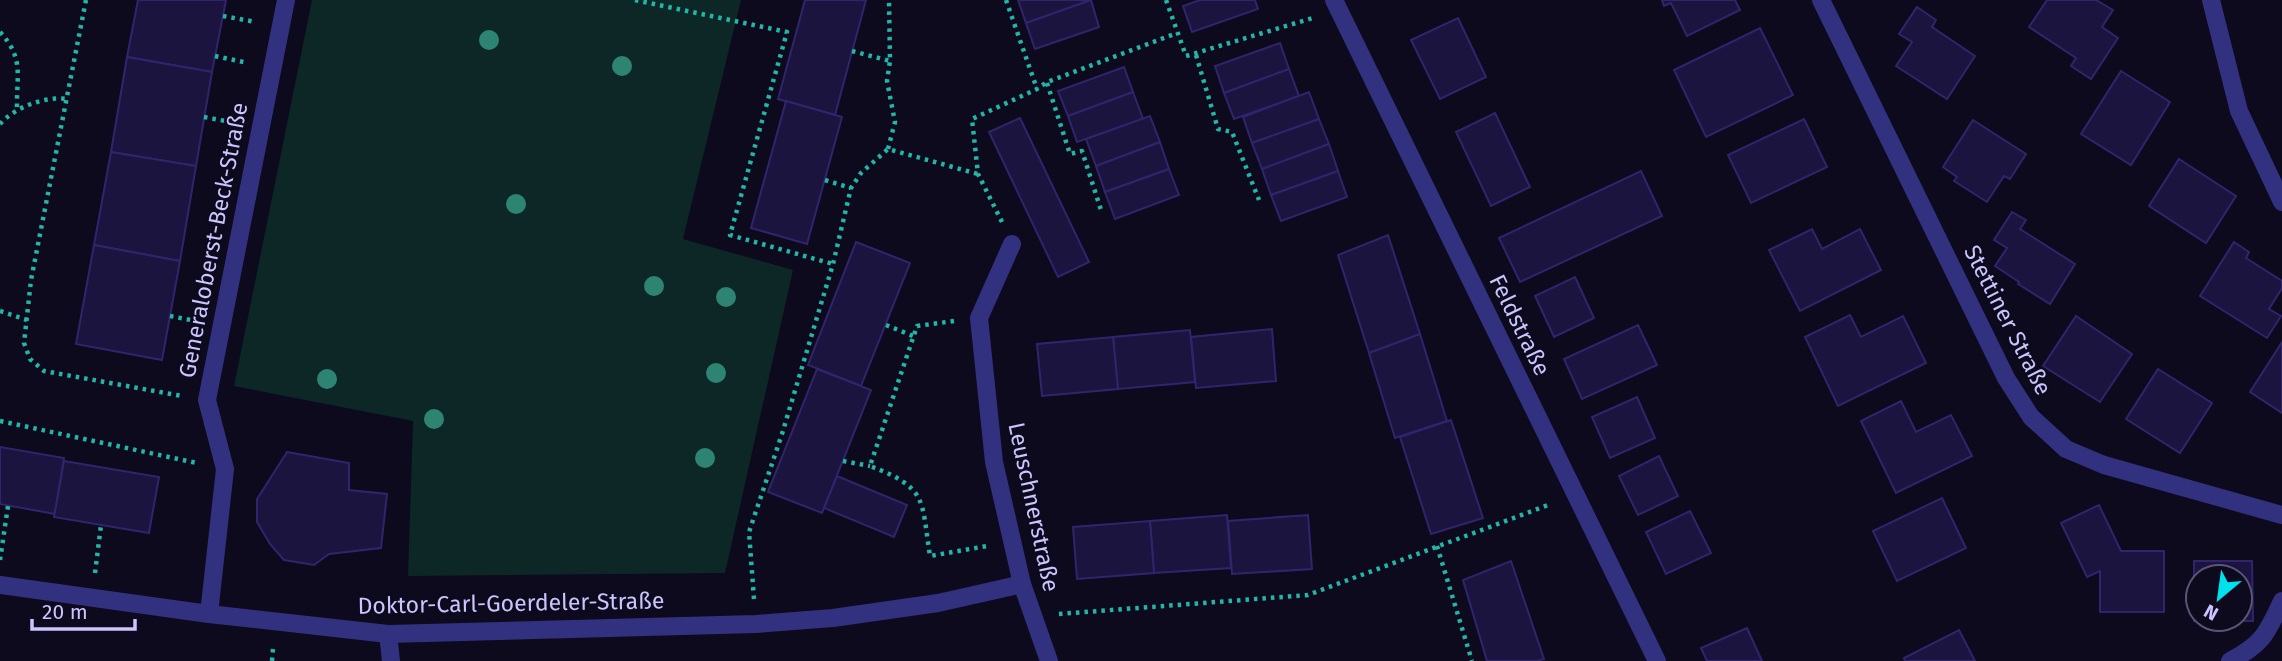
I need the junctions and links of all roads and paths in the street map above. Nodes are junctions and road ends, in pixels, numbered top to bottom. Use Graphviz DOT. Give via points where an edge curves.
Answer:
graph roads {
  1 [pos="86,0"];
  2 [pos="286,0"];
  3 [pos="635,0"];
  4 [pos="889,0"];
  5 [pos="1006,0"];
  6 [pos="1166,0"];
  7 [pos="1821,0"];
  8 [pos="2211,0"];
  9 [pos="1336,5"];
  10 [pos="223,16"];
  11 [pos="281,27"];
  12 [pos="0,32"];
  13 [pos="1177,33"];
  14 [pos="852,51"];
  15 [pos="1196,55"];
  16 [pos="890,61"];
  17 [pos="1047,82"];
  18 [pos="1037,89"];
  19 [pos="67,100"];
  20 [pos="17,110"];
  21 [pos="0,124"];
  22 [pos="888,149"];
  23 [pos="978,174"];
  24 [pos="825,180"];
  25 [pos="851,188"];
  26 [pos="1259,200"];
  27 [pos="2282,202"];
  28 [pos="1101,210"];
  29 [pos="1012,244"];
  30 [pos="833,264"];
  31 [pos="0,311"];
  32 [pos="979,318"];
  33 [pos="27,320"];
  34 [pos="886,325"];
  35 [pos="913,336"];
  36 [pos="206,400"];
  37 [pos="0,421"];
  38 [pos="843,461"];
  39 [pos="870,466"];
  40 [pos="225,469"];
  41 [pos="1576,495"];
  42 [pos="8,506"];
  43 [pos="2282,516"];
  44 [pos="102,525"];
  45 [pos="1012,542"];
  46 [pos="1437,546"];
  47 [pos="0,563"];
  48 [pos="1021,584"];
  49 [pos="0,585"];
  50 [pos="92,598"];
  51 [pos="2282,601"];
  52 [pos="209,614"];
  53 [pos="1033,616"];
  54 [pos="756,624"];
  55 [pos="388,634"];
  56 [pos="391,661"];
  57 [pos="1049,661"];
  58 [pos="1472,661"];
  59 [pos="1657,661"];
  60 [pos="2230,661"];
  1 -- 19 [label="path"];
  2 -- 11 [label="street, Generaloberst-Beck-Straße"];
  3 -- 30 [label="path" via="787,32 730,235"];
  4 -- 16 [label="path"];
  5 -- 18 [label="path"];
  6 -- 13 [label="path"];
  7 -- 43 [label="street, Stettiner Straße" via="2006,378 2031,417 2066,449 2104,465"];
  8 -- 27 [label="street" via="2239,111"];
  9 -- 15 [label="path"];
  9 -- 41 [label="street, Feldstraße"];
  10 -- 11 [label="path"];
  11 -- 36 [label="street, Generaloberst-Beck-Straße"];
  12 -- 20 [label="path" via="18,61"];
  13 -- 15 [label="path" via="1186,56"];
  13 -- 17 [label="path"];
  14 -- 16 [label="path"];
  15 -- 26 [label="path" via="1218,129 1232,132"];
  16 -- 22 [label="path" via="887,81 895,122"];
  17 -- 18 [label="path"];
  17 -- 28 [label="path" via="1070,154 1082,151"];
  18 -- 23 [label="path" via="972,120"];
  19 -- 20 [label="path" via="52,97"];
  19 -- 33 [label="path"];
  20 -- 21 [label="path"];
  22 -- 23 [label="path"];
  22 -- 25 [label="path"];
  23 -- 29 [label="path"];
  24 -- 25 [label="path"];
  25 -- 30 [label="path"];
  29 -- 32 [label="street, Leuschnerstraße"];
  30 -- 54 [label="path" via="749,532"];
  31 -- 33 [label="path"];
  32 -- 35 [label="path" via="917,326"];
  32 -- 45 [label="street, Leuschnerstraße" via="994,462"];
  33 -- 36 [label="path" via="24,343 30,359 44,371"];
  34 -- 35 [label="path"];
  35 -- 39 [label="path"];
  36 -- 40 [label="street, Generaloberst-Beck-Straße"];
  37 -- 40 [label="path"];
  38 -- 39 [label="path"];
  39 -- 45 [label="path" via="900,478 920,497 930,556"];
  40 -- 52 [label="street, Generaloberst-Beck-Straße"];
  41 -- 46 [label="path"];
  41 -- 59 [label="street, Feldstraße"];
  42 -- 47 [label="path"];
  44 -- 50 [label="path"];
  45 -- 48 [label="street, Leuschnerstraße"];
  46 -- 53 [label="path" via="1308,595"];
  46 -- 58 [label="path"];
  48 -- 53 [label="street, Leuschnerstraße"];
  48 -- 54 [label="street, Doktor-Carl-Goerdeler-Straße" via="938,603"];
  49 -- 50 [label="street, Doktor-Carl-Goerdeler-Straße"];
  50 -- 52 [label="street, Doktor-Carl-Goerdeler-Straße"];
  51 -- 60 [label="street" via="2267,633"];
  52 -- 55 [label="street, Doktor-Carl-Goerdeler-Straße"];
  53 -- 57 [label="street, Leuschnerstraße"];
  54 -- 55 [label="street, Doktor-Carl-Goerdeler-Straße"];
  55 -- 56 [label="street"];
}
